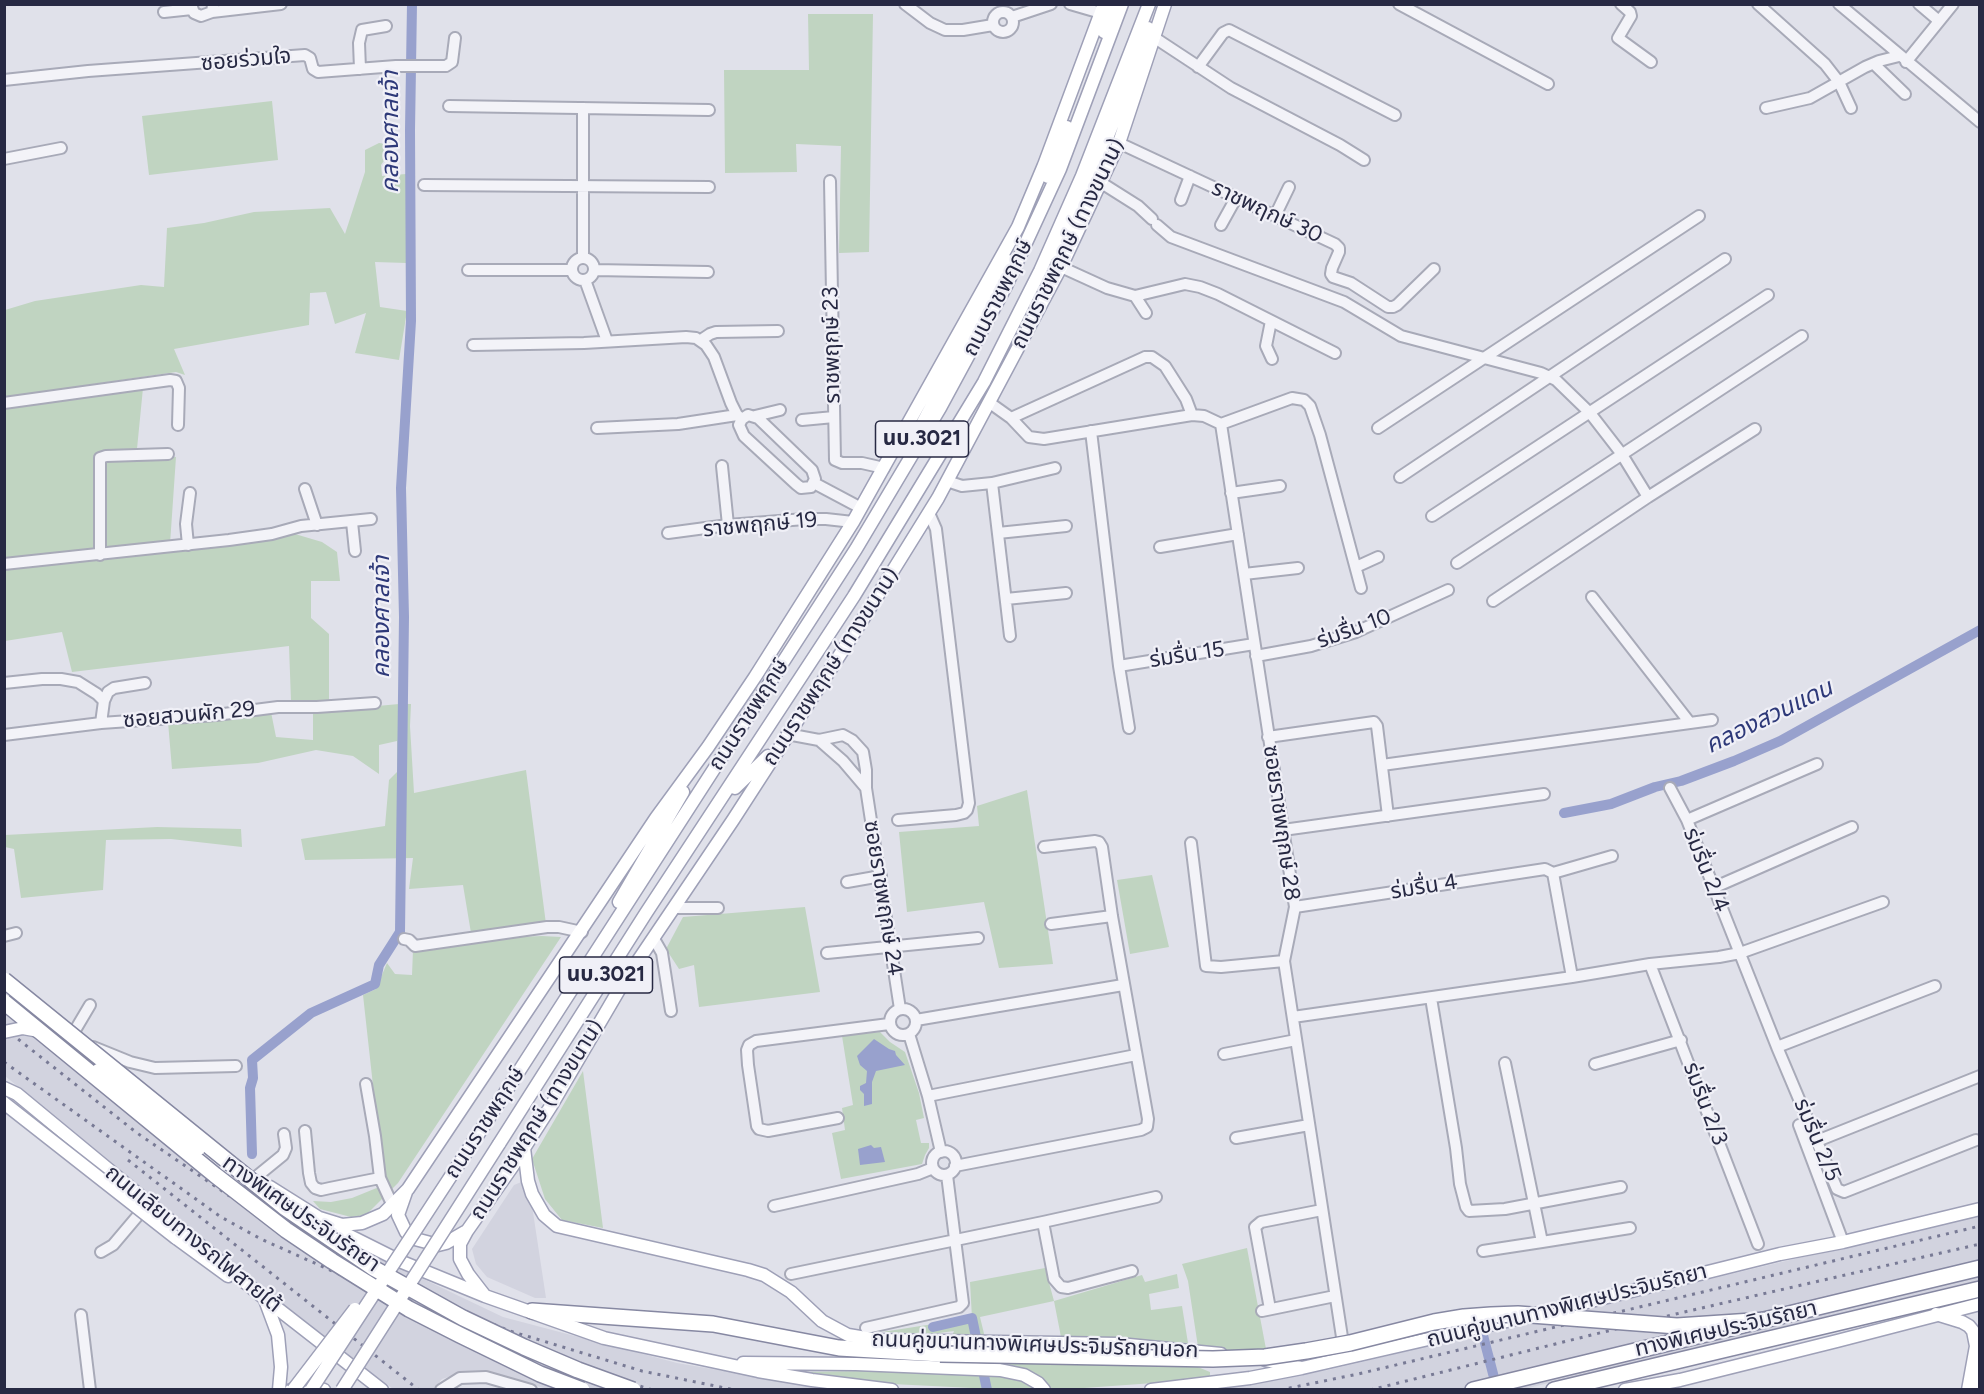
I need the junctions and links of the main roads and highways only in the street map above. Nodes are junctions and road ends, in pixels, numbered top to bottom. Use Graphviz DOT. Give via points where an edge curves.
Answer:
graph roads {
  1 [pos="1113,4"];
  2 [pos="1122,4"];
  3 [pos="1149,4"];
  4 [pos="1156,4"];
  5 [pos="1166,4"];
  6 [pos="1102,8"];
  7 [pos="1026,218"];
  8 [pos="1007,347"];
  9 [pos="987,401"];
  10 [pos="911,459"];
  11 [pos="784,739"];
  12 [pos="708,747"];
  13 [pos="716,808"];
  14 [pos="582,972"];
  15 [pos="4,975"];
  16 [pos="4,980"];
  17 [pos="4,1002"];
  18 [pos="4,1032"];
  19 [pos="4,1088"];
  20 [pos="4,1102"];
  21 [pos="524,1148"];
  22 [pos="408,1189"];
  23 [pos="283,1197"];
  24 [pos="1980,1209"];
  25 [pos="314,1216"];
  26 [pos="467,1231"];
  27 [pos="390,1267"];
  28 [pos="1980,1268"];
  29 [pos="1980,1289"];
  30 [pos="260,1295"];
  31 [pos="485,1296"];
  32 [pos="1980,1304"];
  33 [pos="532,1311"];
  34 [pos="1936,1314"];
  35 [pos="1767,1320"];
  36 [pos="1976,1326"];
  37 [pos="727,1365"];
  38 [pos="1302,1368"];
  39 [pos="1980,1375"];
  40 [pos="279,1389"];
  41 [pos="292,1389"];
  42 [pos="311,1389"];
  43 [pos="324,1389"];
  44 [pos="342,1389"];
  45 [pos="382,1389"];
  46 [pos="582,1389"];
  47 [pos="633,1389"];
  48 [pos="892,1389"];
  49 [pos="1044,1389"];
  50 [pos="1151,1389"];
  51 [pos="1473,1389"];
  52 [pos="1554,1389"];
  53 [pos="1625,1389"];
  54 [pos="1968,1389"];
  55 [pos="1977,1389"];
  1 -- 7 [label="main road"];
  2 -- 10 [label="main road, ถนนราชพฤกษ์ / นบ.3021" via="1060,170 1011,275"];
  3 -- 8 [label="main road, ถนนราชพฤกษ์ / นบ.3021" via="1082,176"];
  4 -- 8 [label="main road" via="1132,76 1080,205"];
  5 -- 9 [label="main road, ถนนราชพฤกษ์ (ทางขนาน) / นบ.3021" via="1119,143 1061,267"];
  6 -- 7 [label="main road, นบ.3021"];
  7 -- 10 [label="main road" via="998,283 916,436"];
  7 -- 12 [label="main road, นบ.3021" via="853,522"];
  8 -- 9 [label="main road"];
  8 -- 13 [label="main road, ถนนราชพฤกษ์ / นบ.3021" via="894,532"];
  9 -- 11 [label="main road, ถนนราชพฤกษ์ (ทางขนาน) / นบ.3021" via="928,513"];
  10 -- 14 [label="main road, ถนนราชพฤกษ์ / นบ.3021"];
  11 -- 13 [label="main road"];
  11 -- 21 [label="main road, ถนนราชพฤกษ์ (ทางขนาน) / นบ.3021" via="604,1012"];
  12 -- 14 [label="main road"];
  12 -- 22 [label="main road" via="656,818"];
  13 -- 44 [label="main road, ถนนราชพฤกษ์ / นบ.3021, bridge"];
  14 -- 27 [label="main road, ถนนราชพฤกษ์ / นบ.3021, bridge"];
  15 -- 23 [label="main road" via="163,1107"];
  16 -- 47 [label="highway, ทางพิเศษประจิมรัถยา, bridge" via="258,1188 375,1269 524,1347"];
  17 -- 46 [label="highway, ทางพิเศษประจิมรัถยา, bridge" via="215,1176 332,1262 460,1335 540,1374"];
  18 -- 23 [label="main road, bridge" via="32,1029 62,1043 251,1189"];
  19 -- 30 [label="main road, ถนนเลียบทางรถไฟสายใต้" via="17,1094"];
  20 -- 30 [label="main road, bridge" via="214,1268"];
  21 -- 26 [label="main road, ถนนราชพฤกษ์ (ทางขนาน) / นบ.3021"];
  21 -- 38 [label="main road, ถนนคู่ขนานทางพิเศษประจิมรัถยานอก" via="532,1194 544,1215 557,1226 764,1275 791,1292 822,1321 848,1335 878,1340 1119,1344 1275,1361"];
  22 -- 25 [label="main road" via="373,1219 342,1225"];
  22 -- 26 [label="main road" via="398,1215 406,1232 415,1239 438,1245"];
  23 -- 25 [label="main road"];
  24 -- 38 [label="main road, ถนนคู่ขนานทางพิเศษประจิมรัถยา"];
  25 -- 31 [label="main road" via="402,1262"];
  26 -- 31 [label="main road, ถนนราชพฤกษ์ (ทางขนาน)" via="460,1244 460,1259"];
  27 -- 41 [label="main road, bridge"];
  27 -- 42 [label="main road, ถนนราชพฤกษ์ / นบ.3021, bridge"];
  28 -- 35 [label="highway, ทางพิเศษประจิมรัถยา"];
  29 -- 52 [label="highway, ทางพิเศษประจิมรัถยา"];
  30 -- 40 [label="main road" via="278,1335"];
  30 -- 45 [label="main road, ถนนเลียบทางรถไฟสายใต้"];
  31 -- 33 [label="main road"];
  32 -- 34 [label="main road"];
  33 -- 35 [label="highway, bridge" via="713,1324 839,1348 940,1354 1213,1359 1306,1351 1434,1322 1491,1315 1677,1326"];
  33 -- 37 [label="main road" via="604,1338"];
  34 -- 36 [label="main road"];
  34 -- 53 [label="main road" via="1702,1374"];
  35 -- 51 [label="highway, ทางพิเศษประจิมรัถยา, bridge"];
  36 -- 54 [label="main road"];
  37 -- 48 [label="main road"];
  37 -- 49 [label="main road" via="856,1364 1011,1371"];
  38 -- 50 [label="main road, ถนนคู่ขนานทางพิเศษประจิมรัถยา"];
  39 -- 55 [label="highway"];
  41 -- 43 [label="main road" via="308,1385"];
}
